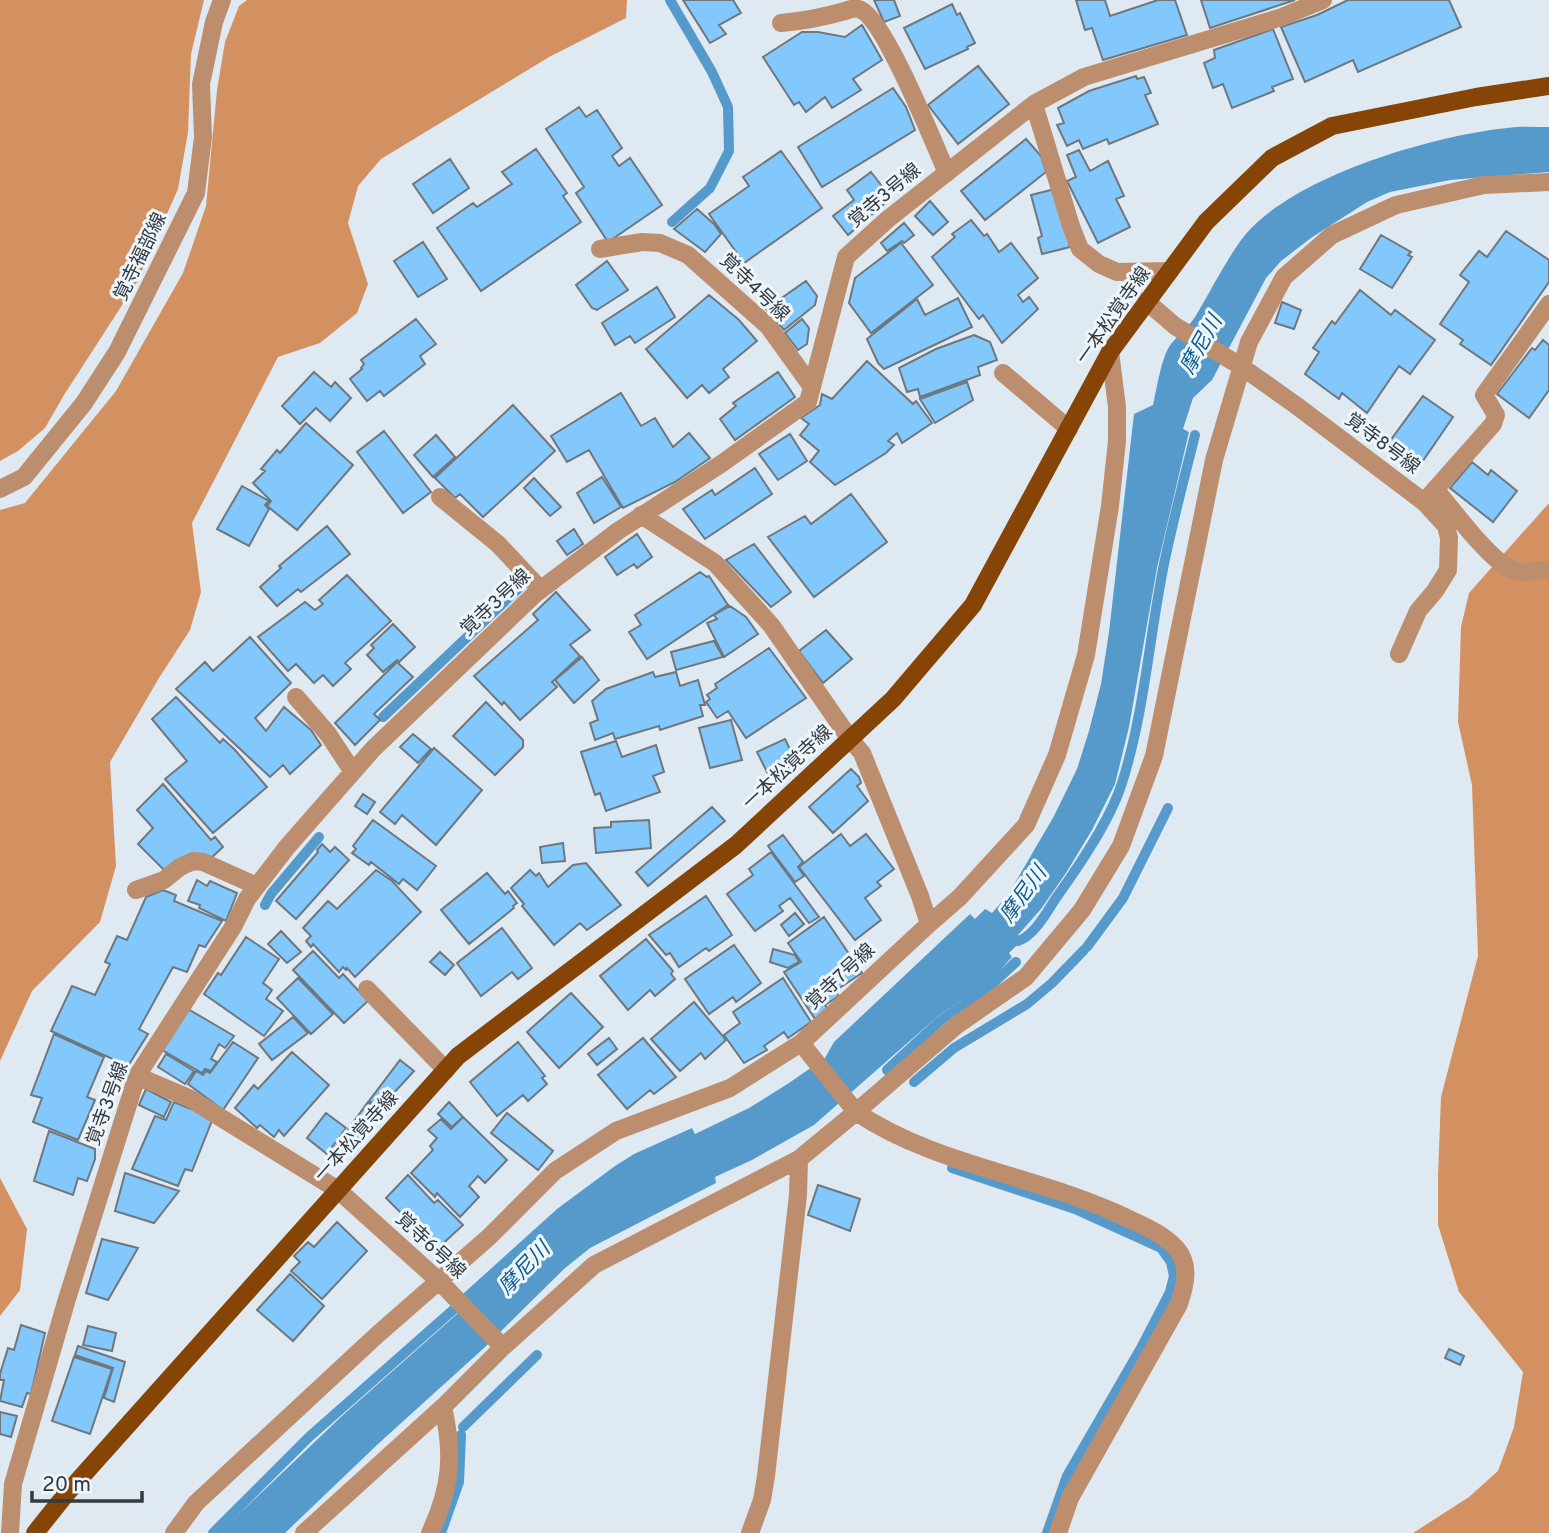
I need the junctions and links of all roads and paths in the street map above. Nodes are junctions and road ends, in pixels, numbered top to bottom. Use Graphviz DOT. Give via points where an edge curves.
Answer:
graph roads {
  1 [pos="222,0"];
  2 [pos="1323,0"];
  3 [pos="781,23"];
  4 [pos="1549,86"];
  5 [pos="1034,104"];
  6 [pos="947,173"];
  7 [pos="1549,182"];
  8 [pos="600,250"];
  9 [pos="1170,271"];
  10 [pos="1146,301"];
  11 [pos="1549,304"];
  12 [pos="1110,352"];
  13 [pos="1236,364"];
  14 [pos="1003,373"];
  15 [pos="812,387"];
  16 [pos="1069,429"];
  17 [pos="0,489"];
  18 [pos="1429,496"];
  19 [pos="440,497"];
  20 [pos="642,515"];
  21 [pos="1543,569"];
  22 [pos="540,589"];
  23 [pos="1399,654"];
  24 [pos="296,697"];
  25 [pos="850,739"];
  26 [pos="353,772"];
  27 [pos="257,886"];
  28 [pos="136,890"];
  29 [pos="929,925"];
  30 [pos="368,989"];
  31 [pos="807,1050"];
  32 [pos="446,1070"];
  33 [pos="137,1076"];
  34 [pos="853,1108"];
  35 [pos="799,1159"];
  36 [pos="338,1190"];
  37 [pos="444,1287"];
  38 [pos="499,1344"];
  39 [pos="443,1407"];
  40 [pos="10,1533"];
  41 [pos="35,1533"];
  42 [pos="174,1533"];
  43 [pos="304,1533"];
  44 [pos="430,1533"];
  45 [pos="750,1533"];
  46 [pos="1058,1533"];
  1 -- 17 [label="street, 覚寺福部線" via="201,84 196,193 117,352 84,403 23,477"];
  2 -- 5 [label="street, 覚寺3号線" via="1282,17 1084,77"];
  3 -- 6 [label="street" via="863,10 877,25"];
  4 -- 9 [label="main road, 一本松覚寺線" via="1332,126 1272,158 1206,222"];
  5 -- 6 [label="street, 覚寺3号線"];
  5 -- 9 [label="street" via="1080,249 1116,272"];
  6 -- 15 [label="street, 覚寺3号線" via="846,257"];
  7 -- 13 [label="street" via="1484,185 1396,205 1332,235 1284,277"];
  8 -- 15 [label="street, 覚寺4号線" via="660,243 688,255 768,326"];
  9 -- 10 [label="main road, 一本松覚寺線"];
  10 -- 12 [label="main road, 一本松覚寺線"];
  10 -- 13 [label="street, 覚寺8号線" via="1175,326"];
  11 -- 18 [label="street, 覚寺8号線" via="1484,395 1496,415 1493,424"];
  12 -- 16 [label="main road, 一本松覚寺線"];
  12 -- 29 [label="street, 覚寺7号線" via="1117,441 1110,506 1086,655 1057,755 1026,825"];
  13 -- 18 [label="street, 覚寺8号線"];
  13 -- 34 [label="street" via="1154,756 1121,846 1082,910 1026,976"];
  14 -- 16 [label="street"];
  15 -- 20 [label="street, 覚寺3号線" via="808,402"];
  16 -- 25 [label="main road, 一本松覚寺線" via="973,605 893,699"];
  18 -- 21 [label="street" via="1510,569"];
  18 -- 23 [label="street" via="1446,526 1448,570 1418,611"];
  19 -- 22 [label="street" via="498,544"];
  20 -- 22 [label="street, 覚寺3号線"];
  20 -- 25 [label="street" via="716,563 771,625"];
  22 -- 26 [label="street, 覚寺3号線"];
  24 -- 26 [label="street"];
  25 -- 29 [label="street" via="862,752"];
  25 -- 32 [label="main road, 一本松覚寺線" via="736,845 458,1056"];
  26 -- 27 [label="street, 覚寺3号線"];
  27 -- 28 [label="street" via="193,860 164,880"];
  27 -- 33 [label="street, 覚寺3号線"];
  29 -- 31 [label="street, 覚寺7号線"];
  30 -- 32 [label="street"];
  31 -- 34 [label="street"];
  31 -- 37 [label="street, 覚寺7号線" via="730,1088 617,1131 555,1171"];
  32 -- 36 [label="main road, 一本松覚寺線"];
  33 -- 36 [label="street, 覚寺6号線" via="189,1098"];
  33 -- 40 [label="street, 覚寺3号線" via="13,1484"];
  34 -- 35 [label="street"];
  34 -- 46 [label="street" via="875,1125 938,1152 1096,1204 1160,1235 1184,1262 1186,1281 1179,1304 1070,1498"];
  35 -- 38 [label="street" via="594,1265"];
  35 -- 45 [label="street" via="767,1464 762,1500"];
  36 -- 37 [label="street, 覚寺6号線"];
  36 -- 41 [label="main road, 一本松覚寺線"];
  37 -- 38 [label="street, 覚寺6号線"];
  37 -- 42 [label="street, 覚寺7号線" via="377,1335 196,1503"];
  38 -- 39 [label="street"];
  39 -- 43 [label="street"];
  39 -- 44 [label="street" via="450,1438 450,1470"];
}
